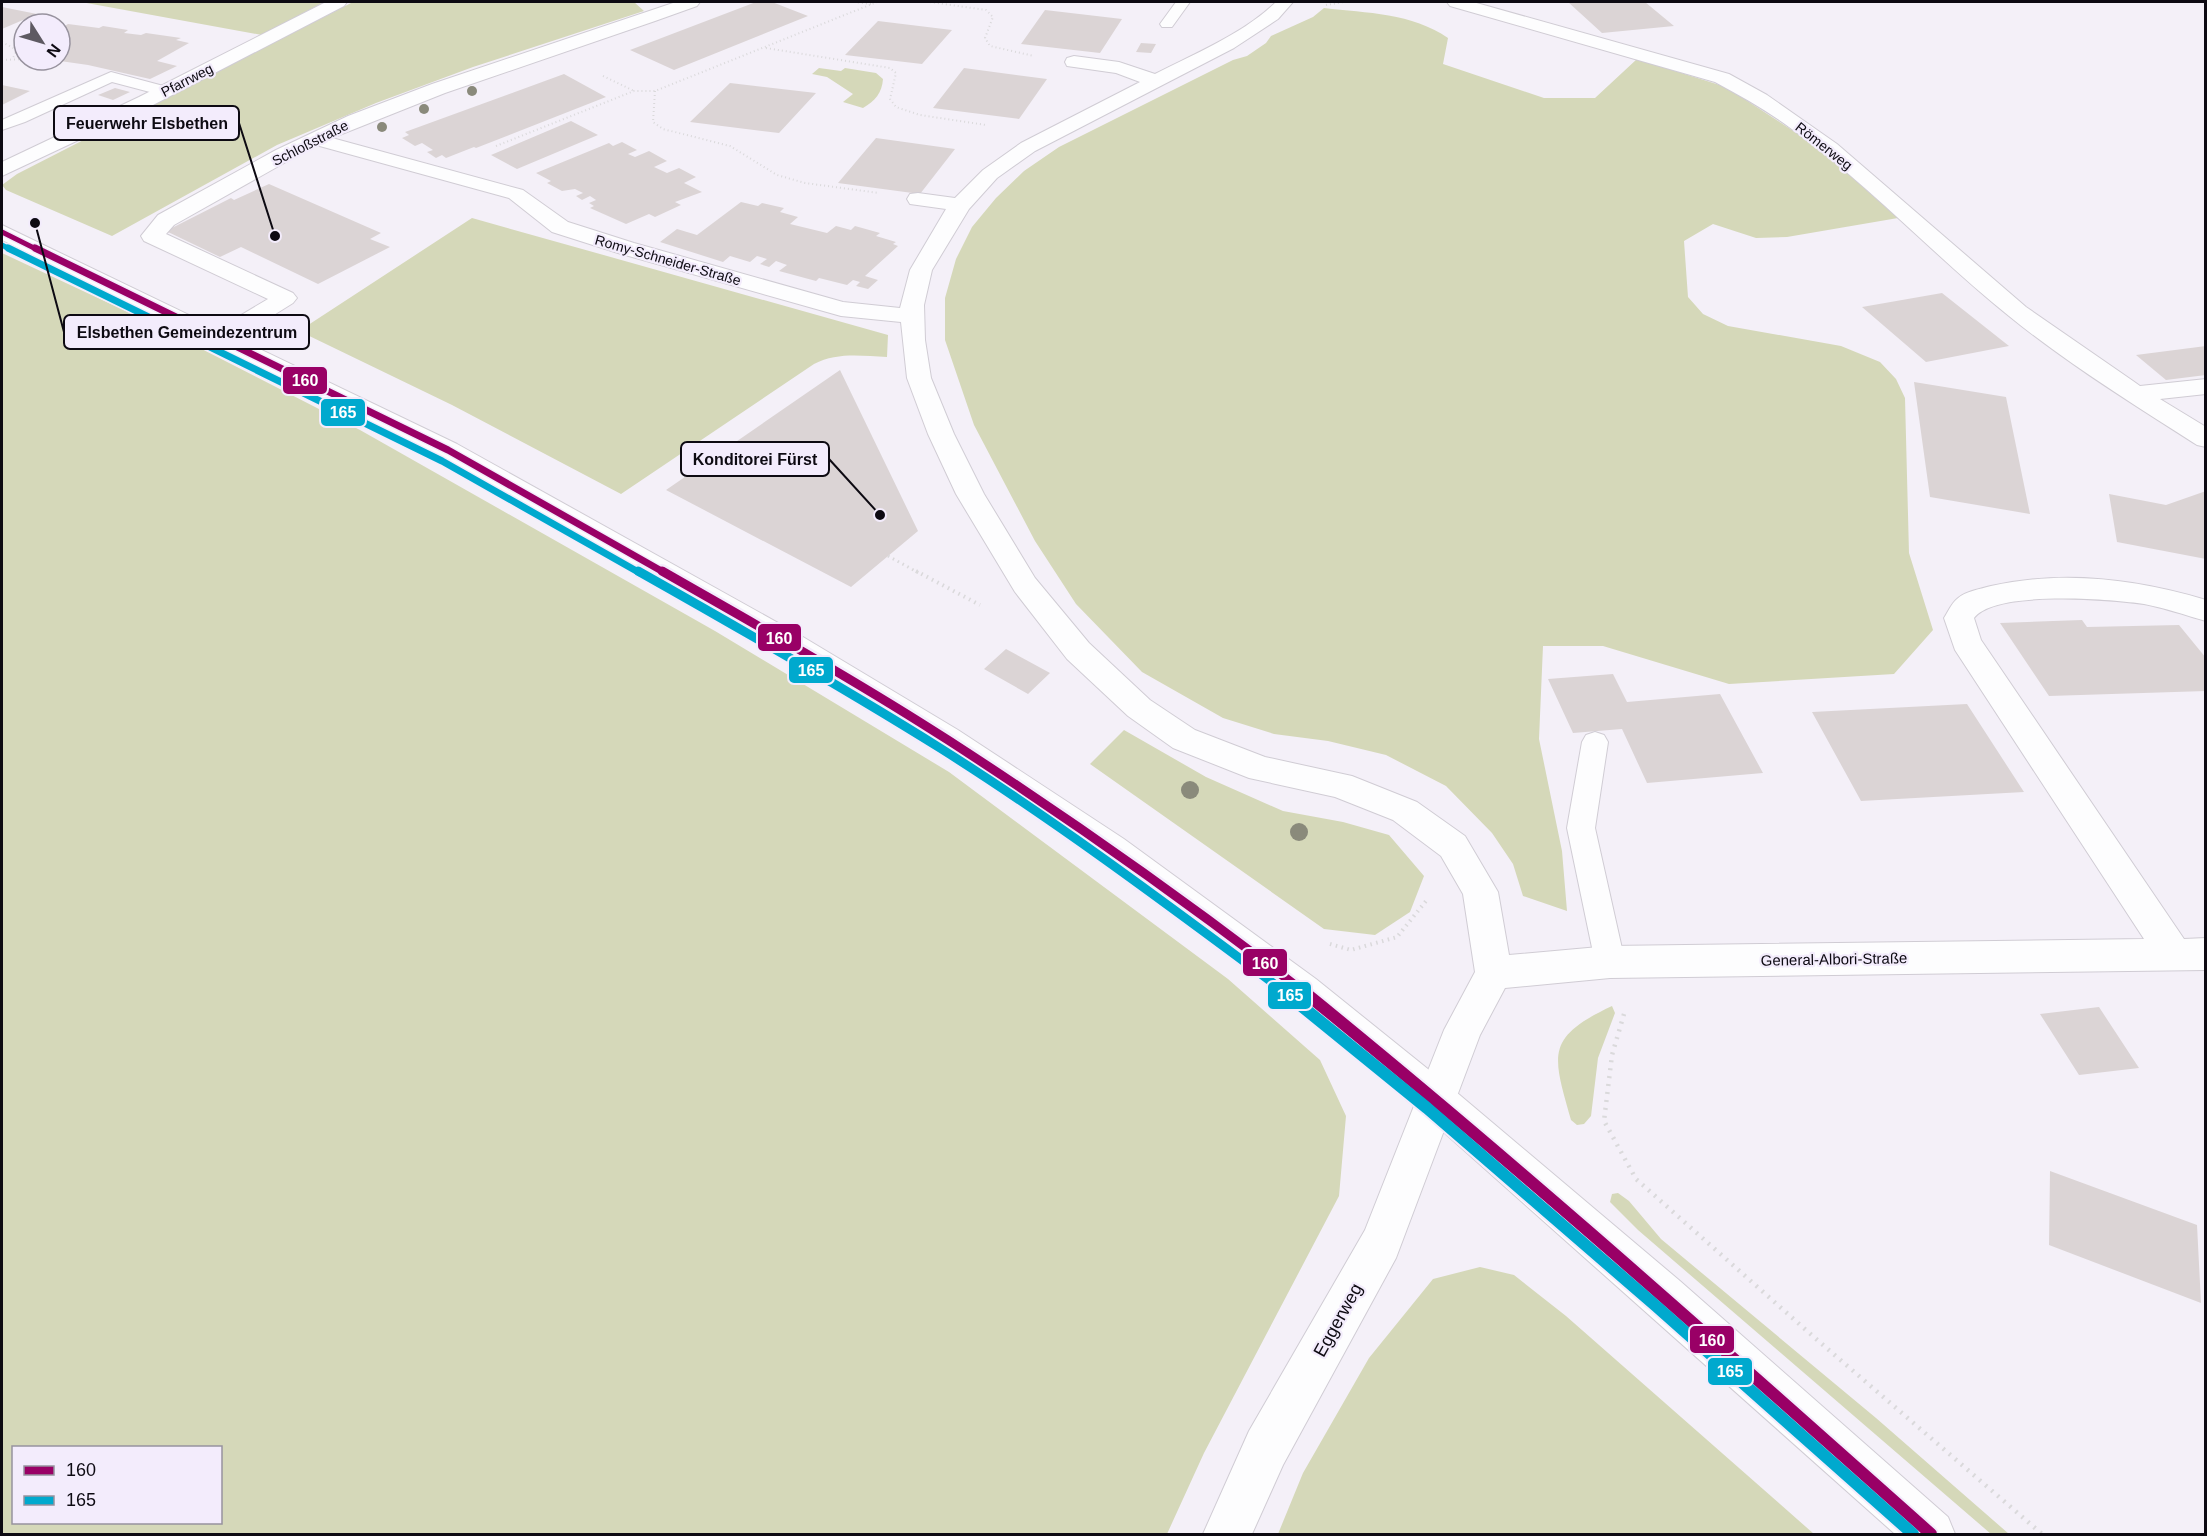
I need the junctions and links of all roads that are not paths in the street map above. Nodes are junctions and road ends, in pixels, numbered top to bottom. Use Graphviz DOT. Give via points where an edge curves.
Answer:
graph roads {
  1 [pos="338,2"];
  2 [pos="691,2"];
  3 [pos="1182,2"];
  4 [pos="1285,2"];
  5 [pos="1456,2"];
  6 [pos="1167,24"];
  7 [pos="1074,62"];
  8 [pos="1157,81"];
  9 [pos="165,91"];
  10 [pos="2,125"];
  11 [pos="1011,129"];
  12 [pos="315,139"];
  13 [pos="1040,141"];
  14 [pos="2,170"];
  15 [pos="918,199"];
  16 [pos="960,205"];
  17 [pos="2,232"];
  18 [pos="912,315"];
  19 [pos="220,338"];
  20 [pos="2205,386"];
  21 [pos="2136,394"];
  22 [pos="2205,439"];
  23 [pos="2205,611"];
  24 [pos="1595,742"];
  25 [pos="2190,954"];
  26 [pos="1610,962"];
  27 [pos="1494,973"];
  28 [pos="1436,1099"];
  29 [pos="1227,1534"];
  30 [pos="1931,1534"];
  1 -- 9 [label="street, Pfarrweg"];
  2 -- 12 [label="street, Schloßstraße" via="559,54 449,84"];
  3 -- 6 [label="lane"];
  4 -- 8 [label="street" via="1228,44"];
  5 -- 21 [label="street, Römerweg" via="1722,78 1747,91 1823,142 1995,293"];
  7 -- 8 [label="street" via="1119,68"];
  8 -- 13 [label="street"];
  9 -- 10 [label="lane" via="111,77"];
  9 -- 14 [label="street, Pfarrweg"];
  11 -- 13 [label="street"];
  12 -- 18 [label="street, Romy-Schneider-Straße" via="516,195 560,227 626,248 841,309"];
  12 -- 19 [label="street, Schloßstraße" via="166,220 152,236 285,298"];
  13 -- 16 [label="street" via="990,174"];
  15 -- 16 [label="street"];
  16 -- 18 [label="street" via="921,270"];
  17 -- 19 [label="street"];
  18 -- 27 [label="street" via="919,378 965,484 1025,585 1078,651 1139,708 1184,739 1261,769 1340,784 1405,811 1453,846 1480,892"];
  19 -- 28 [label="street" via="448,450 788,642 947,739 1122,856 1303,991"];
  20 -- 21 [label="street"];
  21 -- 22 [label="street, Römerweg"];
  23 -- 25 [label="street, General-Albori-Straße" via="2170,599 2095,589 1998,595 1969,604 1959,618 1966,642"];
  24 -- 26 [label="lane" via="1581,828"];
  25 -- 26 [label="street, General-Albori-Straße"];
  26 -- 27 [label="street, General-Albori-Straße"];
  27 -- 28 [label="street" via="1463,1030"];
  28 -- 29 [label="street, Eggerweg" via="1381,1243 1266,1448"];
  28 -- 30 [label="street"];
}
